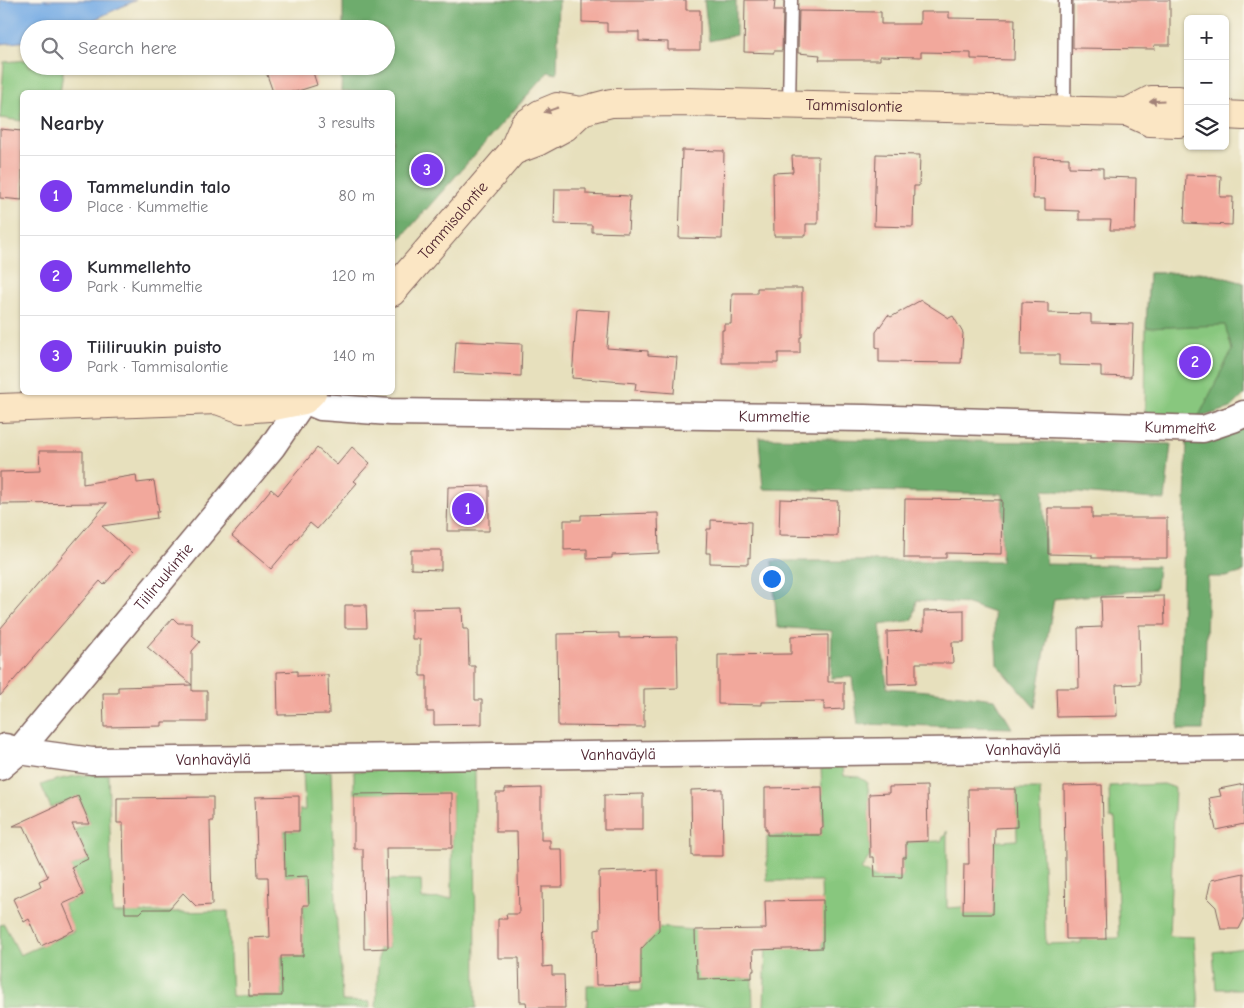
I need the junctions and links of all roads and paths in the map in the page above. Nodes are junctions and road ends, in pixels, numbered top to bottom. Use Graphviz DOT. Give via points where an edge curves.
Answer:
graph roads {
  1 [pos="791,0"];
  2 [pos="1065,0"];
  3 [pos="1184,103"];
  4 [pos="789,104"];
  5 [pos="1064,110"];
  6 [pos="1128,112"];
  7 [pos="1229,115"];
  8 [pos="1244,116"];
  9 [pos="1184,121"];
  10 [pos="395,289"];
  11 [pos="305,395"];
  12 [pos="224,396"];
  13 [pos="0,408"];
  14 [pos="1244,414"];
  15 [pos="1244,747"];
  16 [pos="6,754"];
  1 -- 4 [label="lane"];
  2 -- 5 [label="lane"];
  3 -- 6 [label="street, one-way" via="1150,100"];
  4 -- 5 [label="street, Tammisalontie"];
  4 -- 10 [label="street, Tammisalontie" via="612,103 582,111 557,107 540,114 524,125 513,151"];
  5 -- 6 [label="street, Tammisalontie"];
  6 -- 9 [label="street, Tammisalontie" via="1150,122"];
  7 -- 8 [label="street"];
  11 -- 12 [label="street" via="269,407 242,409"];
  11 -- 14 [label="street, Kummeltie" via="321,407 390,412 865,418 1203,429"];
  11 -- 16 [label="street, Tiiliruukintie" via="272,447"];
  12 -- 13 [label="street"];
  15 -- 16 [label="street, Vanhaväylä" via="92,760"];
}
